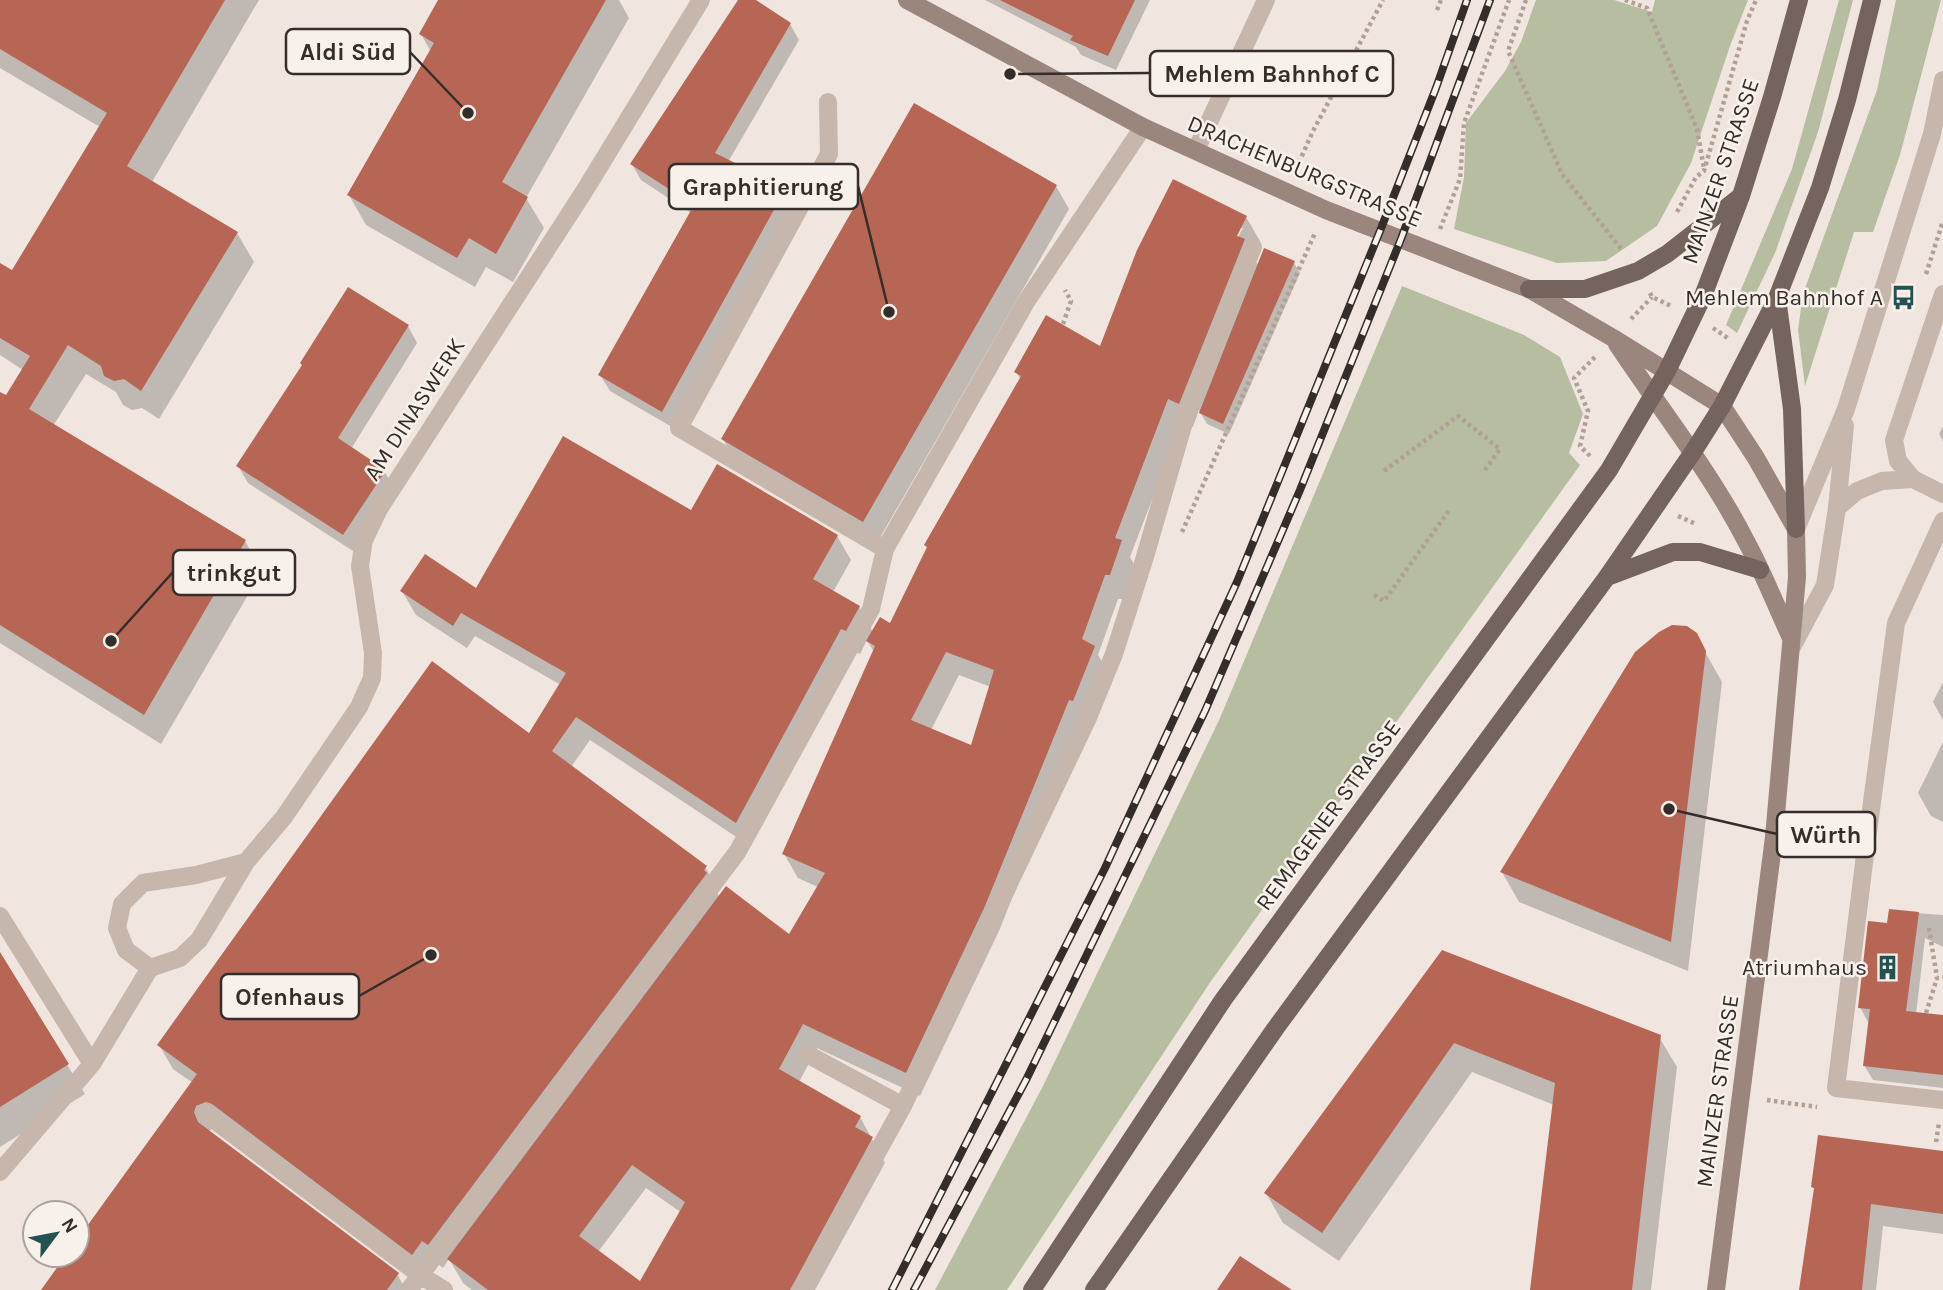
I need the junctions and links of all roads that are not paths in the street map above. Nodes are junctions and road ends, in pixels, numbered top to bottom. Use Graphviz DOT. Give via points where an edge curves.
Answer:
graph roads {
  1 [pos="701,0"];
  2 [pos="907,0"];
  3 [pos="1266,0"];
  4 [pos="1799,0"];
  5 [pos="1872,0"];
  6 [pos="1943,80"];
  7 [pos="828,102"];
  8 [pos="1143,127"];
  9 [pos="1196,150"];
  10 [pos="1741,196"];
  11 [pos="1253,247"];
  12 [pos="1530,289"];
  13 [pos="1943,295"];
  14 [pos="1777,298"];
  15 [pos="1614,338"];
  16 [pos="1667,372"];
  17 [pos="1651,396"];
  18 [pos="1722,405"];
  19 [pos="1846,409"];
  20 [pos="1693,452"];
  21 [pos="1913,479"];
  22 [pos="1943,494"];
  23 [pos="1837,508"];
  24 [pos="1943,520"];
  25 [pos="1796,529"];
  26 [pos="885,549"];
  27 [pos="1760,570"];
  28 [pos="1607,577"];
  29 [pos="1792,645"];
  30 [pos="1774,837"];
  31 [pos="1866,847"];
  32 [pos="246,862"];
  33 [pos="0,916"];
  34 [pos="150,968"];
  35 [pos="807,1054"];
  36 [pos="92,1064"];
  37 [pos="1943,1100"];
  38 [pos="903,1106"];
  39 [pos="205,1113"];
  40 [pos="0,1172"];
  41 [pos="415,1283"];
  42 [pos="444,1290"];
  43 [pos="801,1290"];
  44 [pos="1032,1290"];
  45 [pos="1094,1290"];
  46 [pos="1716,1290"];
  1 -- 32 [label="street, AM DINASWERK" via="586,190 379,509 364,540 360,566 373,653 372,678 359,707 284,817"];
  2 -- 8 [label="street, DRACHENBURGSTRASSE"];
  3 -- 9 [label="street"];
  4 -- 10 [label="main road, MAINZER STRASSE"];
  5 -- 14 [label="main road" via="1819,188"];
  6 -- 19 [label="street" via="1932,134"];
  7 -- 26 [label="street" via="829,154 679,428"];
  8 -- 9 [label="street, DRACHENBURGSTRASSE"];
  8 -- 26 [label="street" via="1026,302"];
  9 -- 12 [label="street, DRACHENBURGSTRASSE" via="1286,192"];
  10 -- 12 [label="main road" via="1638,271 1585,289"];
  10 -- 16 [label="main road, MAINZER STRASSE" via="1703,296"];
  11 -- 38 [label="street" via="1185,419 1114,654"];
  12 -- 15 [label="street, DRACHENBURGSTRASSE"];
  13 -- 21 [label="street" via="1894,440 1898,461"];
  14 -- 18 [label="main road"];
  14 -- 25 [label="main road" via="1792,409"];
  15 -- 16 [label="street, DRACHENBURGSTRASSE"];
  15 -- 17 [label="street, DRACHENBURGSTRASSE"];
  16 -- 17 [label="main road, REMAGENER STRASSE"];
  16 -- 18 [label="street, MAINZER STRASSE"];
  17 -- 20 [label="street, MAINZER STRASSE"];
  17 -- 44 [label="main road, REMAGENER STRASSE" via="1609,470 1223,1000"];
  18 -- 20 [label="main road"];
  18 -- 25 [label="street, MAINZER STRASSE"];
  19 -- 23 [label="street, MAINZER STRASSE"];
  19 -- 25 [label="street"];
  20 -- 27 [label="street, MAINZER STRASSE"];
  20 -- 28 [label="main road"];
  21 -- 22 [label="street"];
  21 -- 23 [label="street" via="1882,481 1857,491"];
  23 -- 29 [label="street, MAINZER STRASSE" via="1825,585"];
  24 -- 31 [label="street" via="1896,623"];
  25 -- 29 [label="street, MAINZER STRASSE"];
  26 -- 41 [label="street" via="871,609 738,851"];
  27 -- 28 [label="main road" via="1700,552 1673,552"];
  27 -- 29 [label="street, MAINZER STRASSE"];
  28 -- 45 [label="main road" via="1275,1029"];
  29 -- 30 [label="street, MAINZER STRASSE"];
  30 -- 31 [label="street"];
  30 -- 46 [label="street, MAINZER STRASSE"];
  31 -- 37 [label="street" via="1836,1088"];
  32 -- 34 [label="street, AM DINASWERK" via="199,940 180,958"];
  32 -- 34 [label="street" via="143,883 122,904 117,928 125,950"];
  33 -- 36 [label="street"];
  34 -- 36 [label="street"];
  35 -- 38 [label="street"];
  36 -- 40 [label="street"];
  38 -- 43 [label="street"];
  39 -- 41 [label="street"];
  41 -- 42 [label="street"];
}
